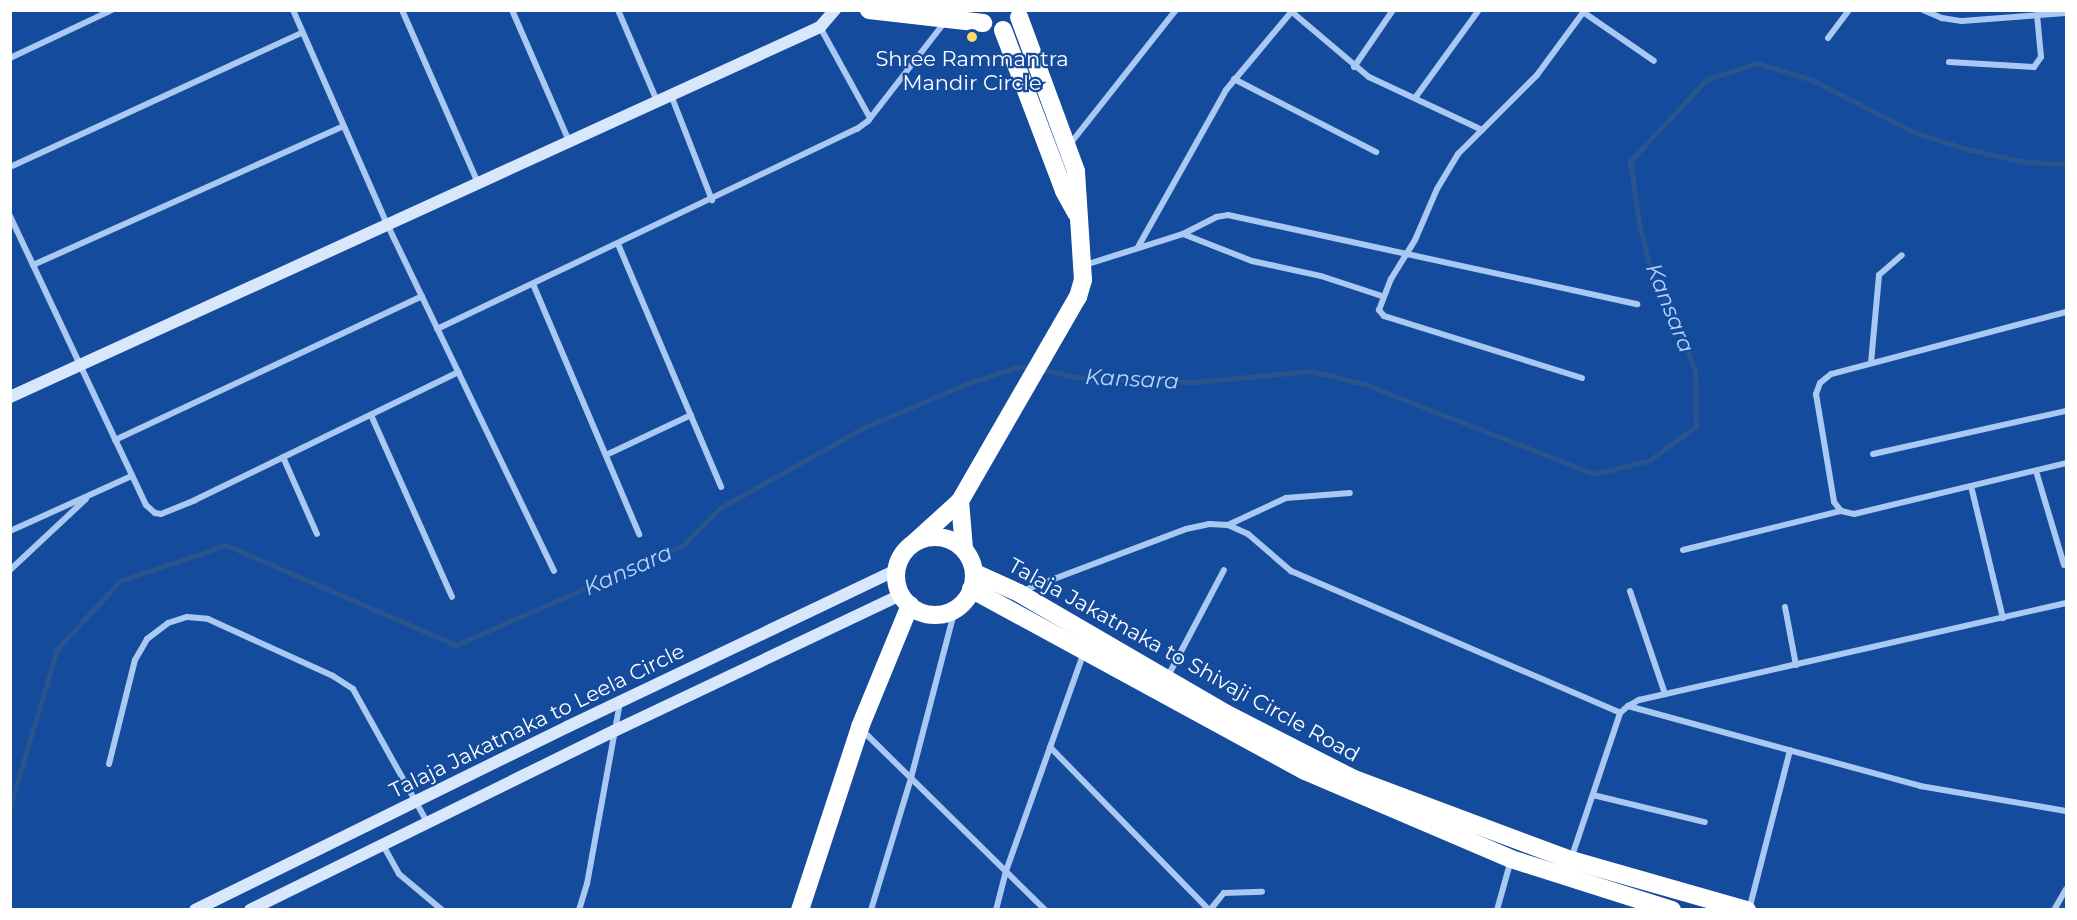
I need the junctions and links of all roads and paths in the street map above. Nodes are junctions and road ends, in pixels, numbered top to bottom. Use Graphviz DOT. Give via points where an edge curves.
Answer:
graph roads {
  1 [pos="112,10"];
  2 [pos="293,10"];
  3 [pos="402,10"];
  4 [pos="512,10"];
  5 [pos="618,10"];
  6 [pos="835,10"];
  7 [pos="869,10"];
  8 [pos="1176,10"];
  9 [pos="1393,10"];
  10 [pos="1479,10"];
  11 [pos="1849,10"];
  12 [pos="1923,10"];
  13 [pos="1292,11"];
  14 [pos="1584,11"];
  15 [pos="2047,13"];
  16 [pos="2067,13"];
  17 [pos="1020,14"];
  18 [pos="2037,15"];
  19 [pos="981,17"];
  20 [pos="946,20"];
  21 [pos="820,27"];
  22 [pos="1003,30"];
  23 [pos="302,33"];
  24 [pos="1828,38"];
  25 [pos="10,58"];
  26 [pos="1654,61"];
  27 [pos="1949,63"];
  28 [pos="1354,67"];
  29 [pos="1234,79"];
  30 [pos="671,95"];
  31 [pos="1415,98"];
  32 [pos="657,101"];
  33 [pos="870,118"];
  34 [pos="342,127"];
  35 [pos="1482,130"];
  36 [pos="569,141"];
  37 [pos="1067,148"];
  38 [pos="1376,152"];
  39 [pos="10,167"];
  40 [pos="478,183"];
  41 [pos="712,200"];
  42 [pos="10,216"];
  43 [pos="1078,217"];
  44 [pos="387,224"];
  45 [pos="1183,234"];
  46 [pos="618,244"];
  47 [pos="1138,248"];
  48 [pos="1406,255"];
  49 [pos="1902,255"];
  50 [pos="33,265"];
  51 [pos="1082,266"];
  52 [pos="532,284"];
  53 [pos="422,296"];
  54 [pos="1382,296"];
  55 [pos="1638,304"];
  56 [pos="2067,312"];
  57 [pos="437,329"];
  58 [pos="1871,363"];
  59 [pos="79,366"];
  60 [pos="459,372"];
  61 [pos="1582,378"];
  62 [pos="10,397"];
  63 [pos="2067,411"];
  64 [pos="371,415"];
  65 [pos="691,415"];
  66 [pos="115,440"];
  67 [pos="1873,454"];
  68 [pos="606,455"];
  69 [pos="283,457"];
  70 [pos="2067,464"];
  71 [pos="2036,471"];
  72 [pos="132,476"];
  73 [pos="1971,486"];
  74 [pos="721,487"];
  75 [pos="1350,493"];
  76 [pos="90,495"];
  77 [pos="962,498"];
  78 [pos="1841,511"];
  79 [pos="1228,525"];
  80 [pos="10,531"];
  81 [pos="316,534"];
  82 [pos="639,534"];
  83 [pos="915,542"];
  84 [pos="964,549"];
  85 [pos="1683,550"];
  86 [pos="2064,565"];
  87 [pos="10,570"];
  88 [pos="896,570"];
  89 [pos="1224,570"];
  90 [pos="554,571"];
  91 [pos="973,581"];
  92 [pos="1630,591"];
  93 [pos="1018,593"];
  94 [pos="452,597"];
  95 [pos="906,600"];
  96 [pos="2067,603"];
  97 [pos="1785,607"];
  98 [pos="956,609"];
  99 [pos="2002,618"];
  100 [pos="1085,649"];
  101 [pos="1796,665"];
  102 [pos="1166,679"];
  103 [pos="1665,694"];
  104 [pos="620,702"];
  105 [pos="1628,706"];
  106 [pos="1620,713"];
  107 [pos="860,728"];
  108 [pos="614,730"];
  109 [pos="1050,747"];
  110 [pos="1790,750"];
  111 [pos="109,764"];
  112 [pos="911,778"];
  113 [pos="1593,795"];
  114 [pos="414,801"];
  115 [pos="2067,811"];
  116 [pos="427,822"];
  117 [pos="1705,822"];
  118 [pos="382,844"];
  119 [pos="1511,859"];
  120 [pos="1571,860"];
  121 [pos="1006,871"];
  122 [pos="2067,889"];
  123 [pos="1262,892"];
  124 [pos="195,909"];
  125 [pos="250,909"];
  126 [pos="442,909"];
  127 [pos="579,909"];
  128 [pos="800,909"];
  129 [pos="871,909"];
  130 [pos="996,909"];
  131 [pos="1045,909"];
  132 [pos="1209,909"];
  133 [pos="1497,909"];
  134 [pos="1672,909"];
  135 [pos="1748,909"];
  136 [pos="2054,909"];
  1 -- 25 [label="street"];
  2 -- 23 [label="street"];
  3 -- 40 [label="street"];
  4 -- 36 [label="street"];
  5 -- 32 [label="street"];
  6 -- 21 [label="main road"];
  7 -- 20 [label="highway"];
  8 -- 37 [label="street"];
  9 -- 28 [label="street"];
  10 -- 31 [label="street"];
  11 -- 24 [label="street"];
  12 -- 18 [label="street" via="1953,21"];
  13 -- 28 [label="street"];
  13 -- 29 [label="street"];
  14 -- 26 [label="street"];
  14 -- 35 [label="street" via="1537,75"];
  15 -- 16 [label="street"];
  15 -- 18 [label="street"];
  17 -- 22 [label="highway"];
  17 -- 37 [label="highway"];
  18 -- 27 [label="street" via="2041,57 2034,67"];
  19 -- 20 [label="highway"];
  19 -- 22 [label="highway" via="989,27"];
  20 -- 33 [label="street"];
  21 -- 30 [label="main road"];
  21 -- 33 [label="street"];
  22 -- 43 [label="highway" via="1064,191"];
  23 -- 34 [label="street"];
  23 -- 39 [label="street"];
  28 -- 31 [label="street"];
  29 -- 38 [label="street"];
  29 -- 47 [label="street"];
  30 -- 32 [label="main road"];
  30 -- 41 [label="street"];
  31 -- 35 [label="street"];
  32 -- 36 [label="main road"];
  33 -- 41 [label="street" via="857,129"];
  34 -- 44 [label="street"];
  34 -- 50 [label="street"];
  35 -- 48 [label="street" via="1458,154"];
  36 -- 40 [label="main road"];
  37 -- 43 [label="highway" via="1077,179"];
  40 -- 44 [label="main road"];
  41 -- 46 [label="street"];
  42 -- 50 [label="street"];
  43 -- 51 [label="highway"];
  44 -- 53 [label="street"];
  44 -- 59 [label="main road"];
  45 -- 47 [label="street"];
  45 -- 48 [label="street" via="1228,215"];
  45 -- 54 [label="street" via="1252,261 1321,276"];
  46 -- 52 [label="street"];
  46 -- 65 [label="street"];
  47 -- 51 [label="street"];
  48 -- 54 [label="street"];
  48 -- 55 [label="street"];
  49 -- 58 [label="street" via="1879,275"];
  50 -- 59 [label="street"];
  51 -- 77 [label="highway" via="1078,297"];
  52 -- 57 [label="street"];
  52 -- 68 [label="street"];
  53 -- 57 [label="street"];
  53 -- 66 [label="street"];
  54 -- 61 [label="street" via="1378,310 1384,316"];
  56 -- 58 [label="street"];
  57 -- 60 [label="street"];
  58 -- 78 [label="street" via="1830,374 1820,383 1816,394 1834,502"];
  59 -- 62 [label="main road"];
  59 -- 66 [label="street"];
  60 -- 64 [label="street"];
  60 -- 90 [label="street"];
  63 -- 67 [label="street"];
  64 -- 69 [label="street"];
  64 -- 94 [label="street"];
  65 -- 68 [label="street"];
  65 -- 74 [label="street"];
  66 -- 72 [label="street"];
  68 -- 82 [label="street"];
  69 -- 72 [label="street" via="161,514 146,506"];
  69 -- 81 [label="street"];
  70 -- 71 [label="street"];
  71 -- 73 [label="street"];
  71 -- 86 [label="street"];
  72 -- 76 [label="street"];
  73 -- 78 [label="street" via="1854,514"];
  73 -- 99 [label="street"];
  75 -- 79 [label="street" via="1286,498"];
  76 -- 80 [label="street"];
  76 -- 87 [label="street"];
  77 -- 83 [label="highway"];
  77 -- 84 [label="highway"];
  78 -- 85 [label="street"];
  79 -- 93 [label="street" via="1186,529"];
  79 -- 106 [label="street" via="1248,534 1291,571"];
  83 -- 84 [label="highway" via="932,536 949,539"];
  83 -- 88 [label="highway" via="903,554"];
  84 -- 91 [label="highway"];
  88 -- 95 [label="highway" via="898,588"];
  88 -- 104 [label="main road, Talaja Jakatnaka to Leela Circle"];
  89 -- 102 [label="street"];
  91 -- 93 [label="highway, Talaja Jakatnaka to Shivaji Circle Road"];
  91 -- 98 [label="highway" via="968,597"];
  91 -- 100 [label="highway, Talaja Jakatnaka to Shivaji Circle Road"];
  92 -- 103 [label="street"];
  93 -- 102 [label="highway, Talaja Jakatnaka to Shivaji Circle Road"];
  95 -- 98 [label="highway" via="921,612 939,615"];
  95 -- 107 [label="highway"];
  95 -- 108 [label="main road, Talaja Jakatnaka to Leela Circle"];
  96 -- 99 [label="street"];
  97 -- 101 [label="street"];
  98 -- 112 [label="street"];
  99 -- 101 [label="street"];
  100 -- 109 [label="street"];
  100 -- 119 [label="highway, Talaja Jakatnaka to Shivaji Circle Road" via="1285,762"];
  101 -- 103 [label="street"];
  102 -- 120 [label="highway, Talaja Jakatnaka to Shivaji Circle Road" via="1354,779"];
  103 -- 105 [label="street"];
  104 -- 108 [label="street"];
  104 -- 114 [label="main road, Talaja Jakatnaka to Leela Circle"];
  105 -- 106 [label="street"];
  105 -- 110 [label="street"];
  106 -- 113 [label="street"];
  107 -- 112 [label="street"];
  107 -- 128 [label="highway"];
  108 -- 116 [label="main road, Talaja Jakatnaka to Leela Circle"];
  108 -- 127 [label="street" via="587,884"];
  109 -- 121 [label="street"];
  109 -- 132 [label="street"];
  110 -- 115 [label="street" via="1920,786"];
  110 -- 135 [label="street"];
  111 -- 114 [label="street" via="135,660 147,639 168,623 188,616 208,619 333,676 353,689"];
  112 -- 121 [label="street"];
  112 -- 129 [label="street"];
  113 -- 117 [label="street"];
  113 -- 120 [label="street"];
  114 -- 116 [label="street"];
  114 -- 124 [label="main road, Talaja Jakatnaka to Leela Circle"];
  116 -- 118 [label="main road, Talaja Jakatnaka to Leela Circle"];
  118 -- 125 [label="main road, Talaja Jakatnaka to Leela Circle"];
  118 -- 126 [label="street" via="399,874"];
  119 -- 133 [label="street"];
  119 -- 134 [label="highway, Talaja Jakatnaka to Shivaji Circle Road"];
  120 -- 135 [label="highway, Talaja Jakatnaka to Shivaji Circle Road"];
  121 -- 130 [label="street"];
  121 -- 131 [label="street"];
  122 -- 136 [label="street"];
  123 -- 132 [label="street" via="1224,893"];
}
